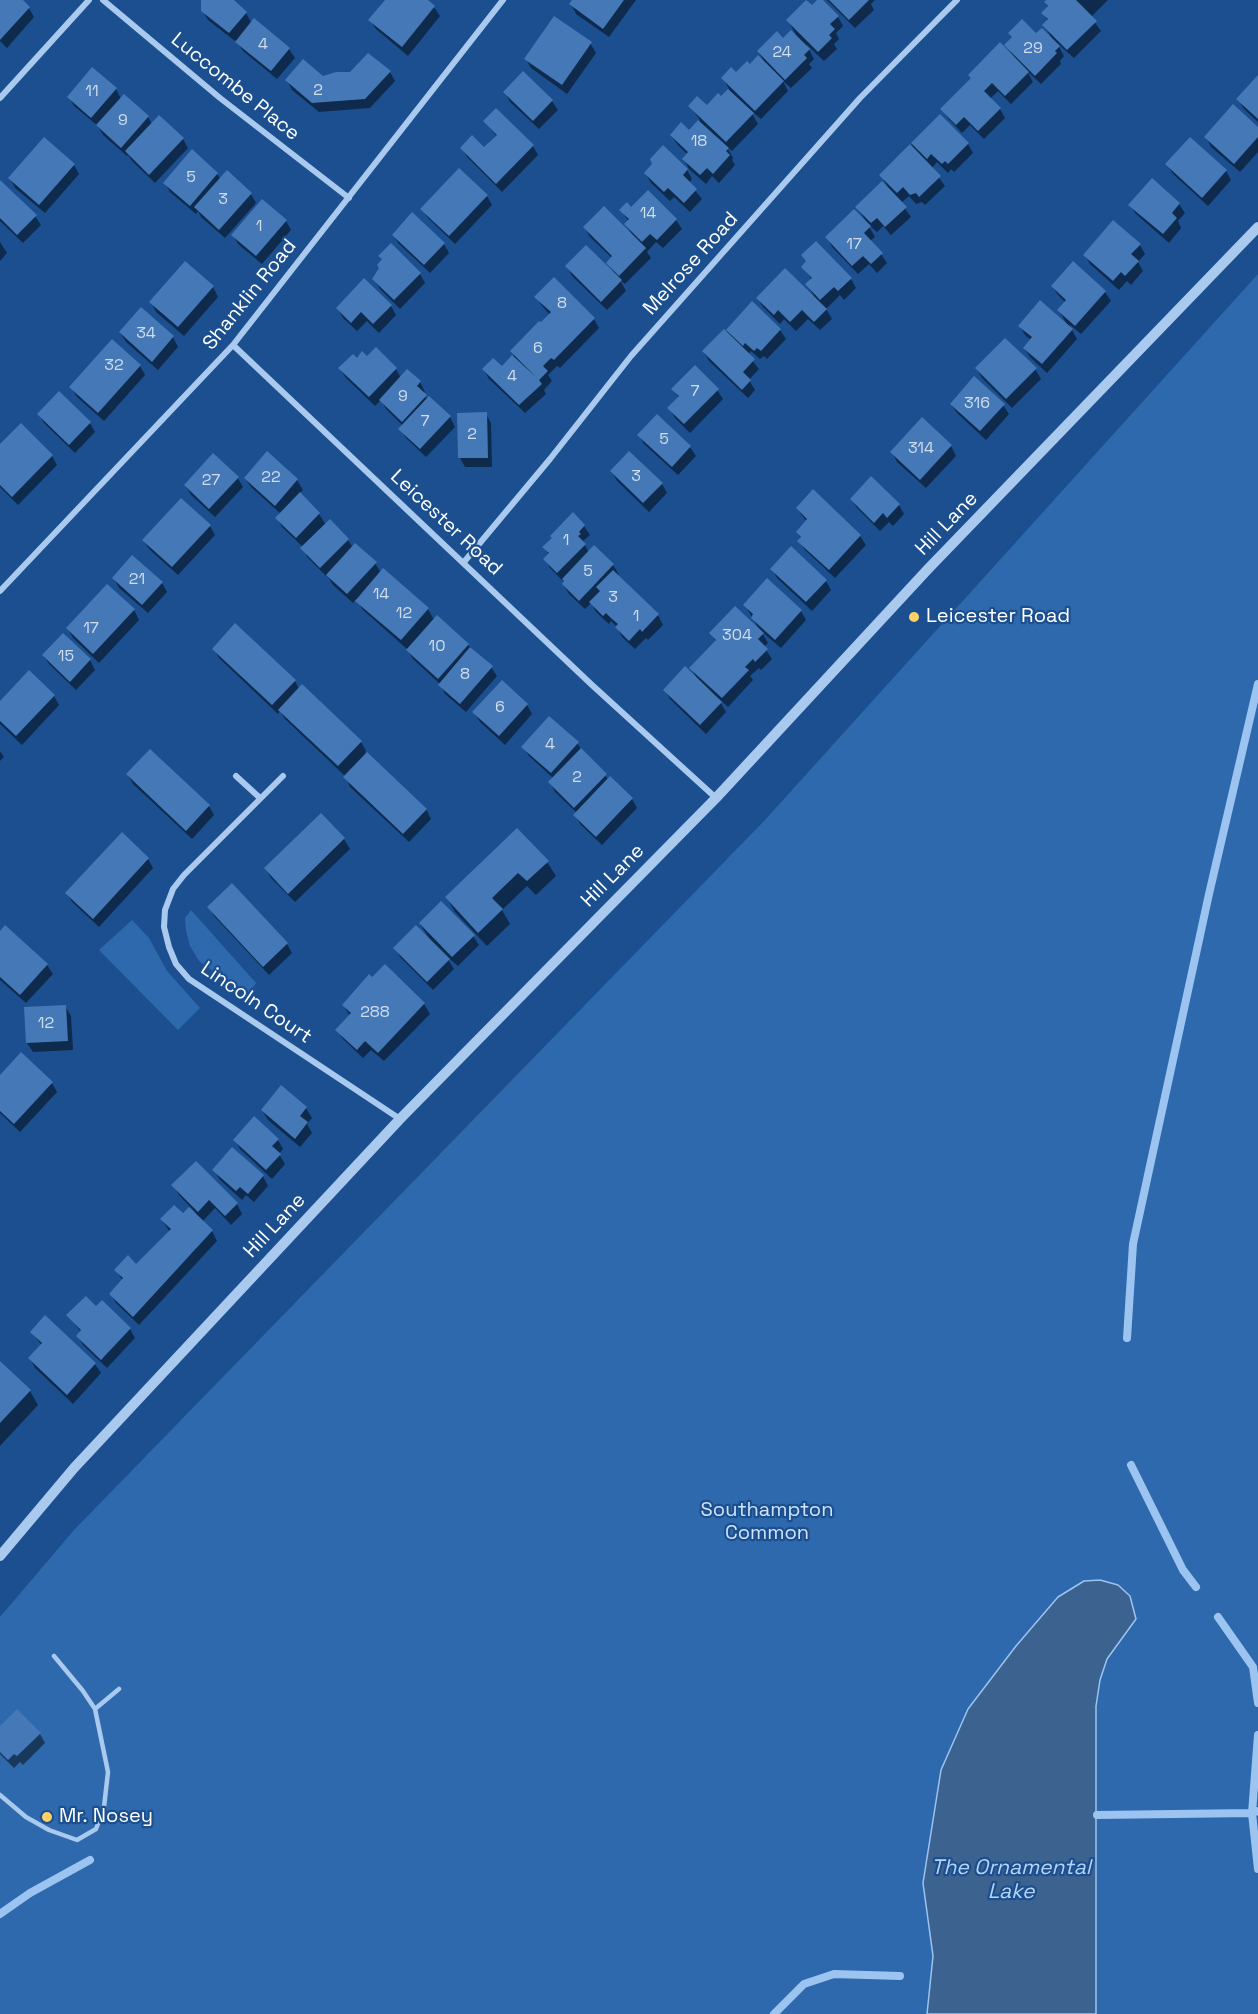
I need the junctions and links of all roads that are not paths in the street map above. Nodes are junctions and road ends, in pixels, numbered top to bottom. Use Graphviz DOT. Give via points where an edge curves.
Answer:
graph roads {
  1 [pos="89,0"];
  2 [pos="103,0"];
  3 [pos="503,0"];
  4 [pos="957,0"];
  5 [pos="0,98"];
  6 [pos="349,198"];
  7 [pos="1258,227"];
  8 [pos="233,345"];
  9 [pos="464,562"];
  10 [pos="0,591"];
  11 [pos="236,776"];
  12 [pos="283,776"];
  13 [pos="260,798"];
  14 [pos="716,798"];
  15 [pos="400,1119"];
  16 [pos="0,1556"];
  17 [pos="54,1656"];
  18 [pos="119,1689"];
  19 [pos="94,1709"];
  20 [pos="0,1795"];
  1 -- 5 [label="street"];
  2 -- 6 [label="street, Luccombe Place"];
  3 -- 6 [label="street, Shanklin Road"];
  4 -- 9 [label="street, Melrose Road" via="860,98 639,347"];
  6 -- 8 [label="street, Shanklin Road"];
  7 -- 14 [label="street, Hill Lane" via="935,562"];
  8 -- 9 [label="street, Leicester Road"];
  8 -- 10 [label="street, Shanklin Road"];
  9 -- 14 [label="street, Leicester Road"];
  11 -- 13 [label="street"];
  12 -- 13 [label="street, Lincoln Court"];
  13 -- 15 [label="street, Lincoln Court" via="173,889 164,927 172,955 189,979"];
  14 -- 15 [label="street, Hill Lane"];
  15 -- 16 [label="street, Hill Lane" via="74,1468"];
  17 -- 19 [label="lane"];
  18 -- 19 [label="lane"];
  19 -- 20 [label="lane" via="108,1772 104,1808 96,1829 77,1840 26,1817"];
}
